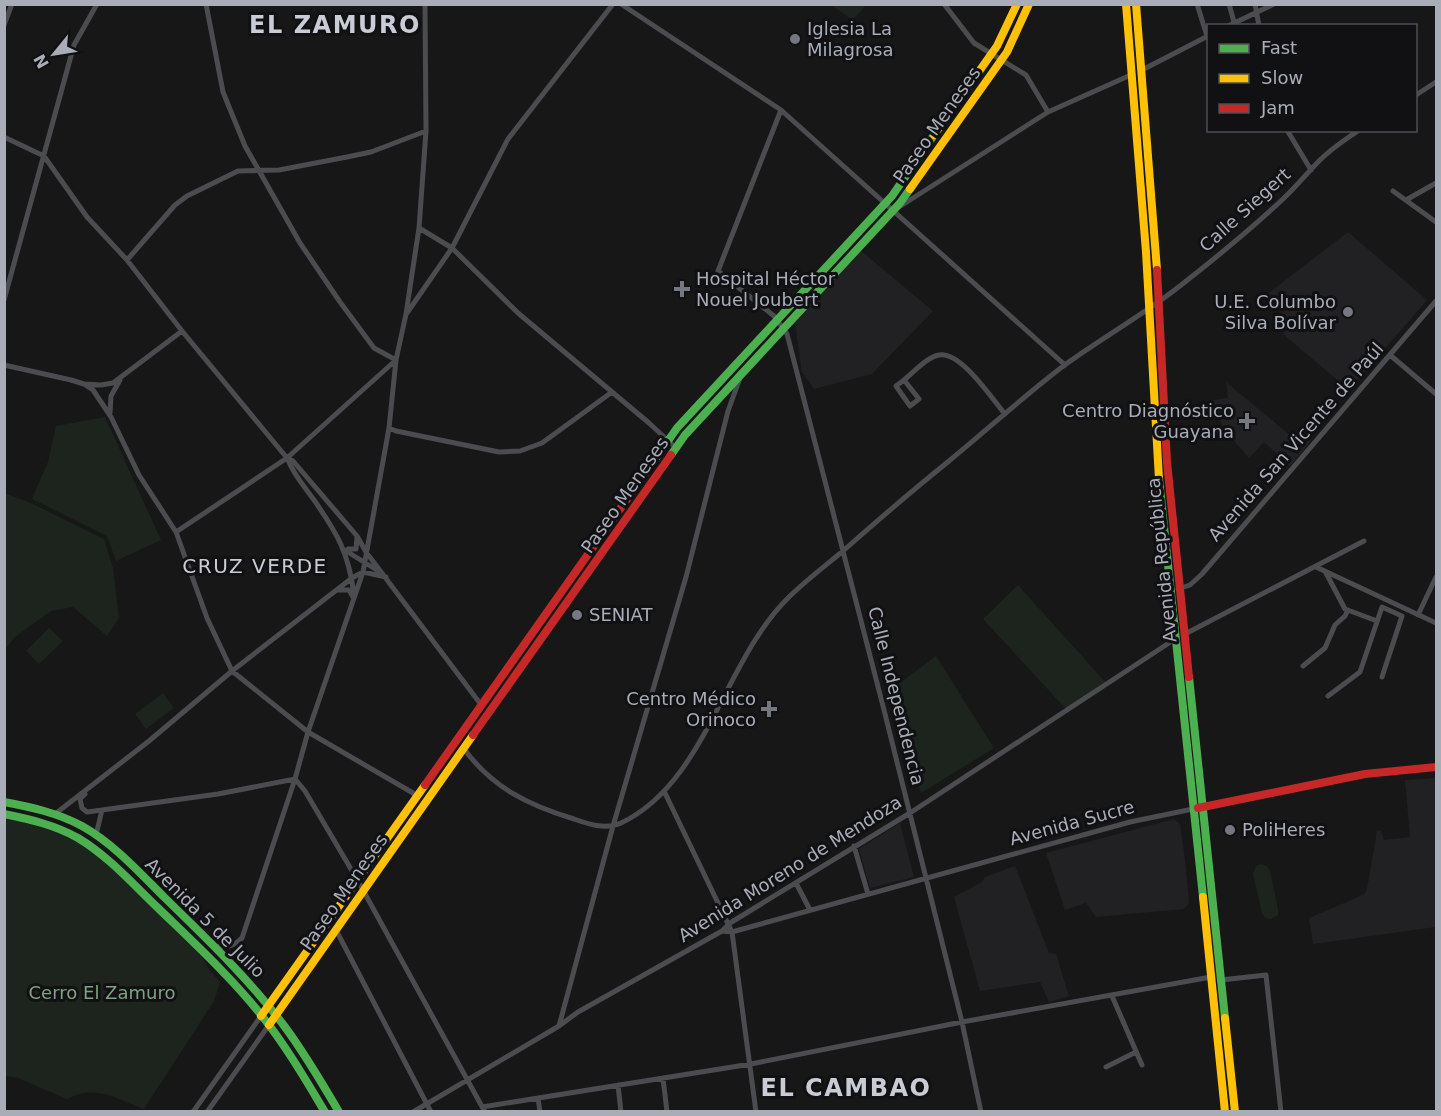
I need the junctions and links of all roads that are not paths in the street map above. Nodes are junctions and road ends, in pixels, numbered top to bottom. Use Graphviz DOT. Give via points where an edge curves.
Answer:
graph roads {
  1 [pos="12,4"];
  2 [pos="97,4"];
  3 [pos="206,4"];
  4 [pos="425,4"];
  5 [pos="613,4"];
  6 [pos="621,4"];
  7 [pos="944,4"];
  8 [pos="1017,4"];
  9 [pos="1029,4"];
  10 [pos="1126,4"];
  11 [pos="1136,4"];
  12 [pos="1197,4"];
  13 [pos="1229,4"];
  14 [pos="1255,4"];
  15 [pos="1274,4"];
  16 [pos="1257,12"];
  17 [pos="1231,24"];
  18 [pos="1259,24"];
  19 [pos="4,25"];
  20 [pos="1207,33"];
  21 [pos="1207,37"];
  22 [pos="992,54"];
  23 [pos="1001,61"];
  24 [pos="1142,70"];
  25 [pos="1132,74"];
  26 [pos="1437,82"];
  27 [pos="1417,94"];
  28 [pos="781,110"];
  29 [pos="1048,112"];
  30 [pos="426,131"];
  31 [pos="1288,132"];
  32 [pos="1356,132"];
  33 [pos="4,137"];
  34 [pos="44,156"];
  35 [pos="1311,170"];
  36 [pos="259,171"];
  37 [pos="1437,183"];
  38 [pos="1393,191"];
  39 [pos="1406,200"];
  40 [pos="885,204"];
  41 [pos="893,211"];
  42 [pos="1437,222"];
  43 [pos="419,228"];
  44 [pos="452,248"];
  45 [pos="127,260"];
  46 [pos="4,300"];
  47 [pos="1437,300"];
  48 [pos="1158,302"];
  49 [pos="1148,308"];
  50 [pos="406,314"];
  51 [pos="781,325"];
  52 [pos="182,331"];
  53 [pos="1390,356"];
  54 [pos="396,360"];
  55 [pos="4,365"];
  56 [pos="1065,365"];
  57 [pos="126,374"];
  58 [pos="742,374"];
  59 [pos="904,380"];
  60 [pos="84,384"];
  61 [pos="612,392"];
  62 [pos="1437,394"];
  63 [pos="1005,414"];
  64 [pos="110,415"];
  65 [pos="388,428"];
  66 [pos="668,440"];
  67 [pos="676,448"];
  68 [pos="287,458"];
  69 [pos="176,532"];
  70 [pos="357,536"];
  71 [pos="1364,541"];
  72 [pos="343,549"];
  73 [pos="843,550"];
  74 [pos="366,552"];
  75 [pos="365,561"];
  76 [pos="1316,567"];
  77 [pos="363,572"];
  78 [pos="1326,573"];
  79 [pos="386,577"];
  80 [pos="1437,577"];
  81 [pos="352,578"];
  82 [pos="1180,589"];
  83 [pos="335,591"];
  84 [pos="1170,591"];
  85 [pos="354,598"];
  86 [pos="1348,610"];
  87 [pos="1418,615"];
  88 [pos="1377,621"];
  89 [pos="1437,623"];
  90 [pos="1185,634"];
  91 [pos="1175,639"];
  92 [pos="1303,666"];
  93 [pos="232,671"];
  94 [pos="1382,677"];
  95 [pos="1328,696"];
  96 [pos="482,706"];
  97 [pos="308,732"];
  98 [pos="464,749"];
  99 [pos="1437,767"];
  100 [pos="295,778"];
  101 [pos="92,786"];
  102 [pos="664,791"];
  103 [pos="416,797"];
  104 [pos="4,802"];
  105 [pos="1203,807"];
  106 [pos="1193,809"];
  107 [pos="102,810"];
  108 [pos="910,813"];
  109 [pos="4,814"];
  110 [pos="55,814"];
  111 [pos="612,826"];
  112 [pos="96,835"];
  113 [pos="854,846"];
  114 [pos="925,880"];
  115 [pos="358,881"];
  116 [pos="796,883"];
  117 [pos="363,892"];
  118 [pos="868,894"];
  119 [pos="810,910"];
  120 [pos="730,923"];
  121 [pos="336,930"];
  122 [pos="722,931"];
  123 [pos="732,932"];
  124 [pos="213,946"];
  125 [pos="1211,978"];
  126 [pos="1221,980"];
  127 [pos="1112,996"];
  128 [pos="269,1006"];
  129 [pos="276,1015"];
  130 [pos="261,1016"];
  131 [pos="962,1022"];
  132 [pos="268,1025"];
  133 [pos="559,1026"];
  134 [pos="1136,1052"];
  135 [pos="751,1064"];
  136 [pos="1142,1065"];
  137 [pos="1106,1066"];
  138 [pos="663,1078"];
  139 [pos="466,1081"];
  140 [pos="618,1085"];
  141 [pos="538,1098"];
  142 [pos="427,1104"];
  143 [pos="483,1109"];
  144 [pos="193,1112"];
  145 [pos="207,1112"];
  146 [pos="325,1112"];
  147 [pos="339,1112"];
  148 [pos="413,1112"];
  149 [pos="431,1112"];
  150 [pos="540,1112"];
  151 [pos="621,1112"];
  152 [pos="667,1112"];
  153 [pos="756,1112"];
  154 [pos="981,1112"];
  155 [pos="1225,1112"];
  156 [pos="1235,1112"];
  157 [pos="1281,1112"];
  1 -- 19 [label="street"];
  2 -- 34 [label="street" via="74,45"];
  3 -- 36 [label="street" via="223,92"];
  4 -- 30 [label="street"];
  5 -- 44 [label="street" via="508,139"];
  6 -- 28 [label="street"];
  7 -- 22 [label="street" via="974,43"];
  8 -- 22 [label="street, Paseo Meneses"];
  9 -- 23 [label="street, Paseo Meneses"];
  10 -- 25 [label="street, Avenida República"];
  11 -- 24 [label="street, Avenida República"];
  12 -- 20 [label="street"];
  13 -- 17 [label="street"];
  14 -- 16 [label="street"];
  15 -- 16 [label="street"];
  16 -- 17 [label="street"];
  16 -- 18 [label="street"];
  21 -- 24 [label="street"];
  22 -- 23 [label="street"];
  22 -- 40 [label="street, Paseo Meneses"];
  23 -- 29 [label="street" via="1026,75"];
  23 -- 41 [label="street, Paseo Meneses"];
  24 -- 25 [label="street"];
  24 -- 48 [label="street, Avenida República"];
  25 -- 29 [label="street"];
  25 -- 49 [label="street, Avenida República"];
  26 -- 27 [label="street"];
  28 -- 40 [label="street"];
  28 -- 51 [label="street" via="718,271"];
  29 -- 41 [label="street"];
  30 -- 36 [label="street" via="355,156"];
  30 -- 43 [label="street"];
  31 -- 35 [label="street"];
  32 -- 35 [label="street, Calle Siegert" via="1330,150"];
  33 -- 34 [label="street"];
  34 -- 45 [label="street" via="87,217"];
  34 -- 46 [label="street"];
  35 -- 48 [label="street, Calle Siegert" via="1284,199"];
  36 -- 45 [label="street" via="238,171 187,196"];
  36 -- 54 [label="street" via="340,302 374,348"];
  37 -- 39 [label="street"];
  38 -- 39 [label="street"];
  39 -- 42 [label="street"];
  40 -- 41 [label="street"];
  40 -- 51 [label="street, Paseo Meneses"];
  41 -- 51 [label="street, Paseo Meneses"];
  41 -- 56 [label="street"];
  43 -- 44 [label="street"];
  43 -- 50 [label="street"];
  44 -- 50 [label="street"];
  44 -- 61 [label="street" via="518,313"];
  45 -- 52 [label="street"];
  47 -- 53 [label="street, Avenida San Vicente de Paúl"];
  48 -- 49 [label="street, Calle Siegert"];
  48 -- 82 [label="street, Avenida República" via="1167,462"];
  49 -- 56 [label="street, Calle Siegert"];
  49 -- 84 [label="street, Avenida República"];
  50 -- 54 [label="street"];
  51 -- 58 [label="street, Paseo Meneses"];
  51 -- 66 [label="street, Paseo Meneses" via="689,414"];
  51 -- 73 [label="street, Calle Independencia" via="790,344"];
  52 -- 57 [label="street"];
  52 -- 68 [label="street"];
  53 -- 62 [label="street"];
  53 -- 82 [label="street, Avenida San Vicente de Paúl" via="1202,574"];
  54 -- 65 [label="street"];
  54 -- 68 [label="street"];
  55 -- 60 [label="street"];
  56 -- 63 [label="street, Calle Siegert"];
  57 -- 60 [label="street" via="101,385"];
  57 -- 64 [label="street" via="111,396"];
  58 -- 67 [label="street, Paseo Meneses"];
  58 -- 111 [label="street" via="728,411 686,577"];
  59 -- 59 [label="street" via="919,399 910,406 896,386"];
  59 -- 63 [label="street" via="928,360 947,355 966,368"];
  60 -- 64 [label="street" via="93,390"];
  61 -- 65 [label="street" via="542,443 520,451 499,452"];
  61 -- 66 [label="street"];
  63 -- 73 [label="street, Calle Siegert"];
  64 -- 69 [label="street" via="139,475"];
  65 -- 74 [label="street"];
  66 -- 67 [label="street"];
  66 -- 96 [label="street, Paseo Meneses"];
  67 -- 98 [label="street, Paseo Meneses"];
  68 -- 69 [label="street"];
  68 -- 70 [label="street"];
  68 -- 72 [label="street" via="333,527"];
  69 -- 93 [label="street" via="207,618"];
  70 -- 72 [label="street" via="356,549"];
  70 -- 74 [label="street"];
  71 -- 76 [label="street"];
  72 -- 75 [label="street"];
  72 -- 81 [label="street"];
  73 -- 102 [label="street, Calle Siegert" via="768,619 695,748"];
  73 -- 108 [label="street, Calle Independencia"];
  74 -- 75 [label="street"];
  74 -- 79 [label="street"];
  75 -- 77 [label="street"];
  75 -- 79 [label="street"];
  76 -- 78 [label="street"];
  76 -- 90 [label="street"];
  77 -- 79 [label="street"];
  77 -- 81 [label="street"];
  77 -- 85 [label="street"];
  78 -- 86 [label="street"];
  78 -- 87 [label="street"];
  79 -- 96 [label="street"];
  80 -- 87 [label="street"];
  81 -- 83 [label="street"];
  81 -- 85 [label="street"];
  82 -- 84 [label="street, Avenida San Vicente de Paúl"];
  82 -- 90 [label="street, Avenida República"];
  83 -- 85 [label="street" via="349,590"];
  83 -- 93 [label="street"];
  84 -- 91 [label="street, Avenida República"];
  85 -- 97 [label="street"];
  86 -- 88 [label="street"];
  86 -- 92 [label="street" via="1335,625 1325,648"];
  87 -- 89 [label="street"];
  88 -- 94 [label="street" via="1382,608 1402,616"];
  88 -- 95 [label="street" via="1360,672"];
  90 -- 105 [label="street, Avenida República"];
  91 -- 106 [label="street, Avenida República"];
  91 -- 108 [label="street, Avenida Moreno de Mendoza"];
  93 -- 97 [label="street"];
  93 -- 101 [label="street"];
  96 -- 103 [label="street, Paseo Meneses"];
  97 -- 100 [label="street"];
  97 -- 103 [label="street"];
  98 -- 111 [label="street" via="488,775 530,805 586,823"];
  98 -- 117 [label="street, Paseo Meneses"];
  99 -- 105 [label="street, Avenida Sucre" via="1365,774"];
  100 -- 107 [label="street" via="218,794"];
  100 -- 115 [label="street"];
  100 -- 124 [label="street" via="242,938 232,946"];
  101 -- 107 [label="street" via="80,799 82,808 87,812"];
  101 -- 110 [label="street"];
  102 -- 111 [label="street, Calle Siegert"];
  102 -- 120 [label="street"];
  103 -- 115 [label="street, Paseo Meneses"];
  104 -- 110 [label="street, Avenida 5 de Julio"];
  105 -- 106 [label="street, Avenida Sucre"];
  105 -- 126 [label="street, Avenida República"];
  106 -- 114 [label="street, Avenida Sucre" via="1130,822"];
  106 -- 125 [label="street, Avenida República"];
  107 -- 112 [label="street"];
  108 -- 113 [label="street, Avenida Moreno de Mendoza"];
  108 -- 114 [label="street, Calle Independencia"];
  109 -- 130 [label="street, Avenida 5 de Julio" via="60,829 98,852 218,968"];
  110 -- 112 [label="street, Avenida 5 de Julio"];
  111 -- 133 [label="street"];
  112 -- 124 [label="street, Avenida 5 de Julio"];
  113 -- 116 [label="street, Avenida Moreno de Mendoza"];
  113 -- 118 [label="street"];
  114 -- 118 [label="street, Avenida Sucre"];
  114 -- 131 [label="street, Calle Independencia"];
  115 -- 117 [label="street"];
  115 -- 128 [label="street, Paseo Meneses"];
  116 -- 119 [label="street"];
  116 -- 120 [label="street, Avenida Moreno de Mendoza"];
  117 -- 121 [label="street, Paseo Meneses"];
  117 -- 139 [label="street"];
  118 -- 119 [label="street, Avenida Sucre"];
  119 -- 123 [label="street, Avenida Sucre"];
  120 -- 122 [label="street, Avenida Moreno de Mendoza"];
  120 -- 123 [label="street"];
  121 -- 129 [label="street, Paseo Meneses"];
  121 -- 142 [label="street"];
  122 -- 123 [label="street, Avenida Sucre"];
  122 -- 133 [label="street, Avenida Moreno de Mendoza"];
  123 -- 135 [label="street"];
  124 -- 128 [label="street, Avenida 5 de Julio"];
  125 -- 127 [label="street"];
  125 -- 155 [label="street, Avenida República"];
  126 -- 156 [label="street, Avenida República"];
  126 -- 157 [label="street" via="1266,975"];
  127 -- 131 [label="street"];
  127 -- 134 [label="street"];
  128 -- 129 [label="street, Avenida 5 de Julio"];
  128 -- 130 [label="street, Paseo Meneses"];
  129 -- 132 [label="street, Paseo Meneses"];
  129 -- 147 [label="street, Avenida 5 de Julio"];
  130 -- 132 [label="street, Avenida 5 de Julio"];
  130 -- 144 [label="street"];
  131 -- 135 [label="street"];
  131 -- 154 [label="street, Calle Independencia"];
  132 -- 145 [label="street"];
  132 -- 146 [label="street, Avenida 5 de Julio"];
  133 -- 139 [label="street, Avenida Moreno de Mendoza"];
  134 -- 136 [label="street"];
  134 -- 137 [label="street"];
  135 -- 138 [label="street"];
  135 -- 153 [label="street"];
  138 -- 140 [label="street"];
  138 -- 152 [label="street"];
  139 -- 142 [label="street, Avenida Moreno de Mendoza"];
  139 -- 143 [label="street"];
  140 -- 141 [label="street"];
  140 -- 151 [label="street"];
  141 -- 143 [label="street"];
  141 -- 150 [label="street"];
  142 -- 148 [label="street, Avenida Moreno de Mendoza"];
  142 -- 149 [label="street"];
}
